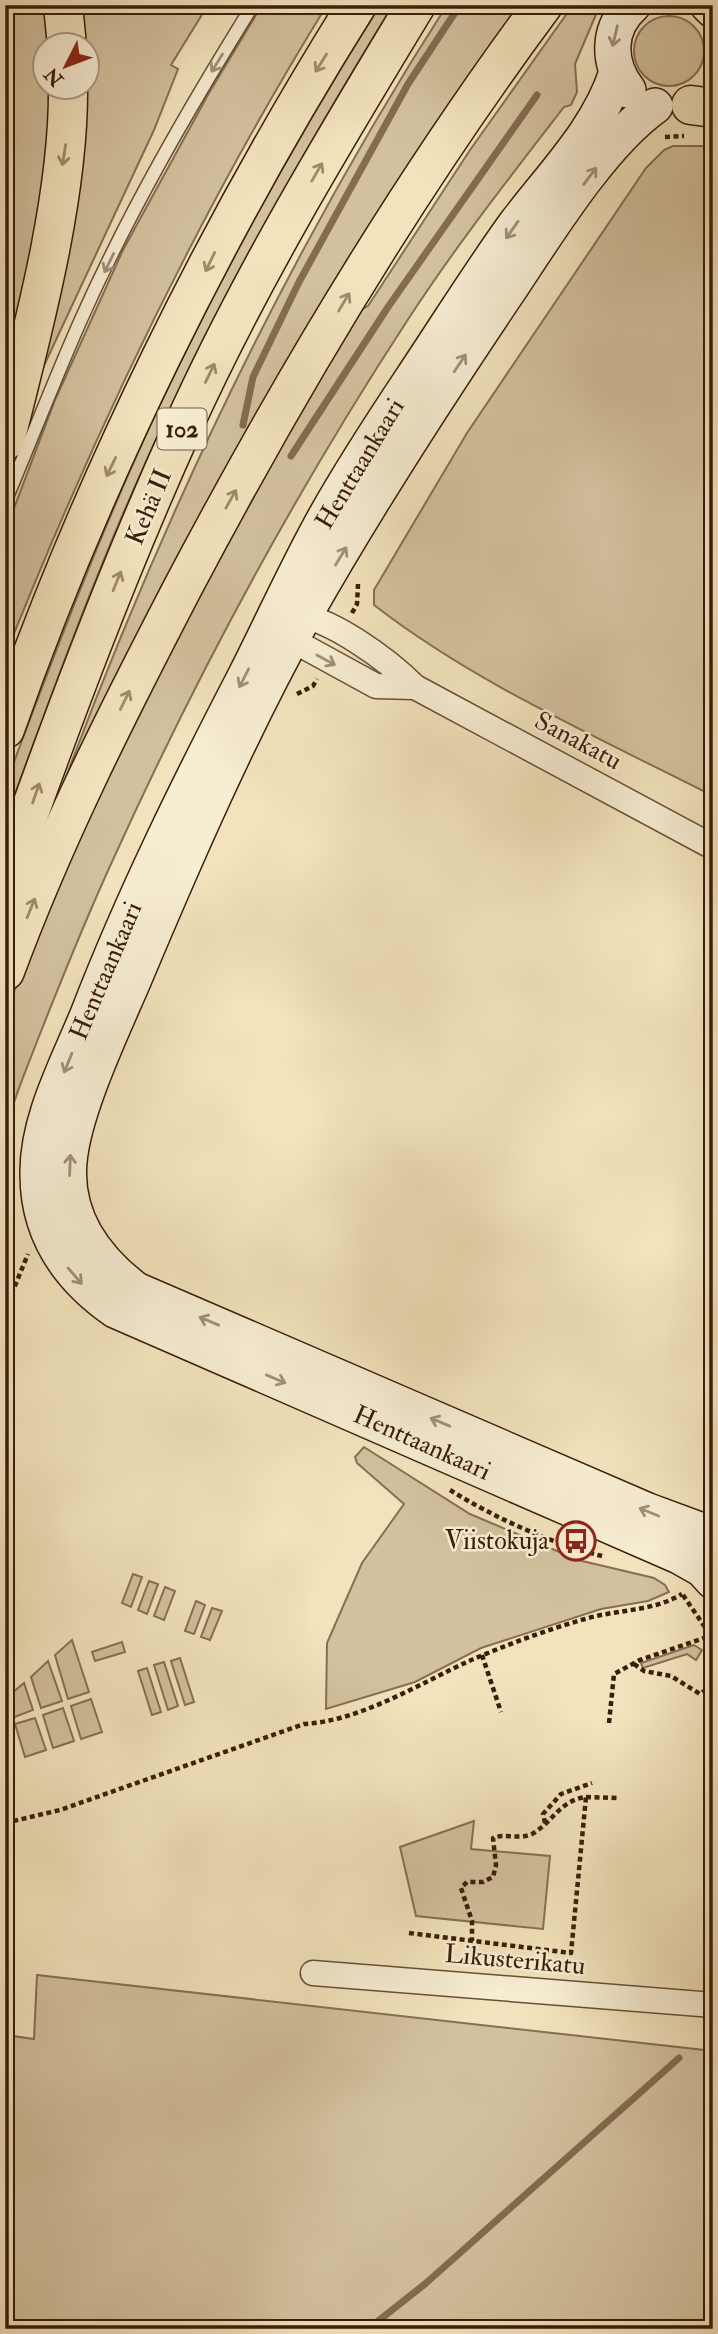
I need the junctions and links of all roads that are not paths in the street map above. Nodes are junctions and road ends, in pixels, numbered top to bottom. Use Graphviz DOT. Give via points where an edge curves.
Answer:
graph roads {
  1 [pos="63,5"];
  2 [pos="253,5"];
  3 [pos="357,5"];
  4 [pos="416,5"];
  5 [pos="543,5"];
  6 [pos="633,5"];
  7 [pos="708,5"];
  8 [pos="713,10"];
  9 [pos="66,32"];
  10 [pos="617,72"];
  11 [pos="68,102"];
  12 [pos="687,114"];
  13 [pos="5,441"];
  14 [pos="5,502"];
  15 [pos="290,624"];
  16 [pos="5,729"];
  17 [pos="713,847"];
  18 [pos="5,881"];
  19 [pos="5,971"];
  20 [pos="713,1535"];
  21 [pos="697,1587"];
  22 [pos="313,1973"];
  23 [pos="713,2004"];
  1 -- 9 [label="highway"];
  2 -- 14 [label="lane, one-way" via="138,203 80,323"];
  3 -- 16 [label="highway, Kehä II / 102, one-way" via="303,92 208,265 102,485"];
  18 -- 4 [label="highway, Kehä II / 102, one-way" via="111,596 183,426 261,270"];
  19 -- 5 [label="highway, one-way" via="89,772 266,435 349,294"];
  6 -- 10 [label="main road, one-way" via="614,34"];
  7 -- 8 [label="main road"];
  10 -- 12 [label="main road" via="628,90"];
  10 -- 15 [label="main road, Henttaankaari, one-way" via="599,115 513,229 326,516"];
  11 -- 13 [label="highway, one-way" via="52,229"];
  15 -- 12 [label="main road, Henttaankaari, one-way" via="547,233 623,132"];
  15 -- 17 [label="street, Sanakatu" via="387,659 415,687"];
  20 -- 15 [label="main road, Henttaankaari, one-way" via="635,1506 136,1290 114,1273 79,1226 68,1165 101,1058"];
  15 -- 21 [label="main road, Henttaankaari, one-way" via="189,782 49,1112 37,1170 50,1238 70,1270 115,1310 679,1556 702,1569"];
  22 -- 23 [label="street, Likusterikatu"];
}
